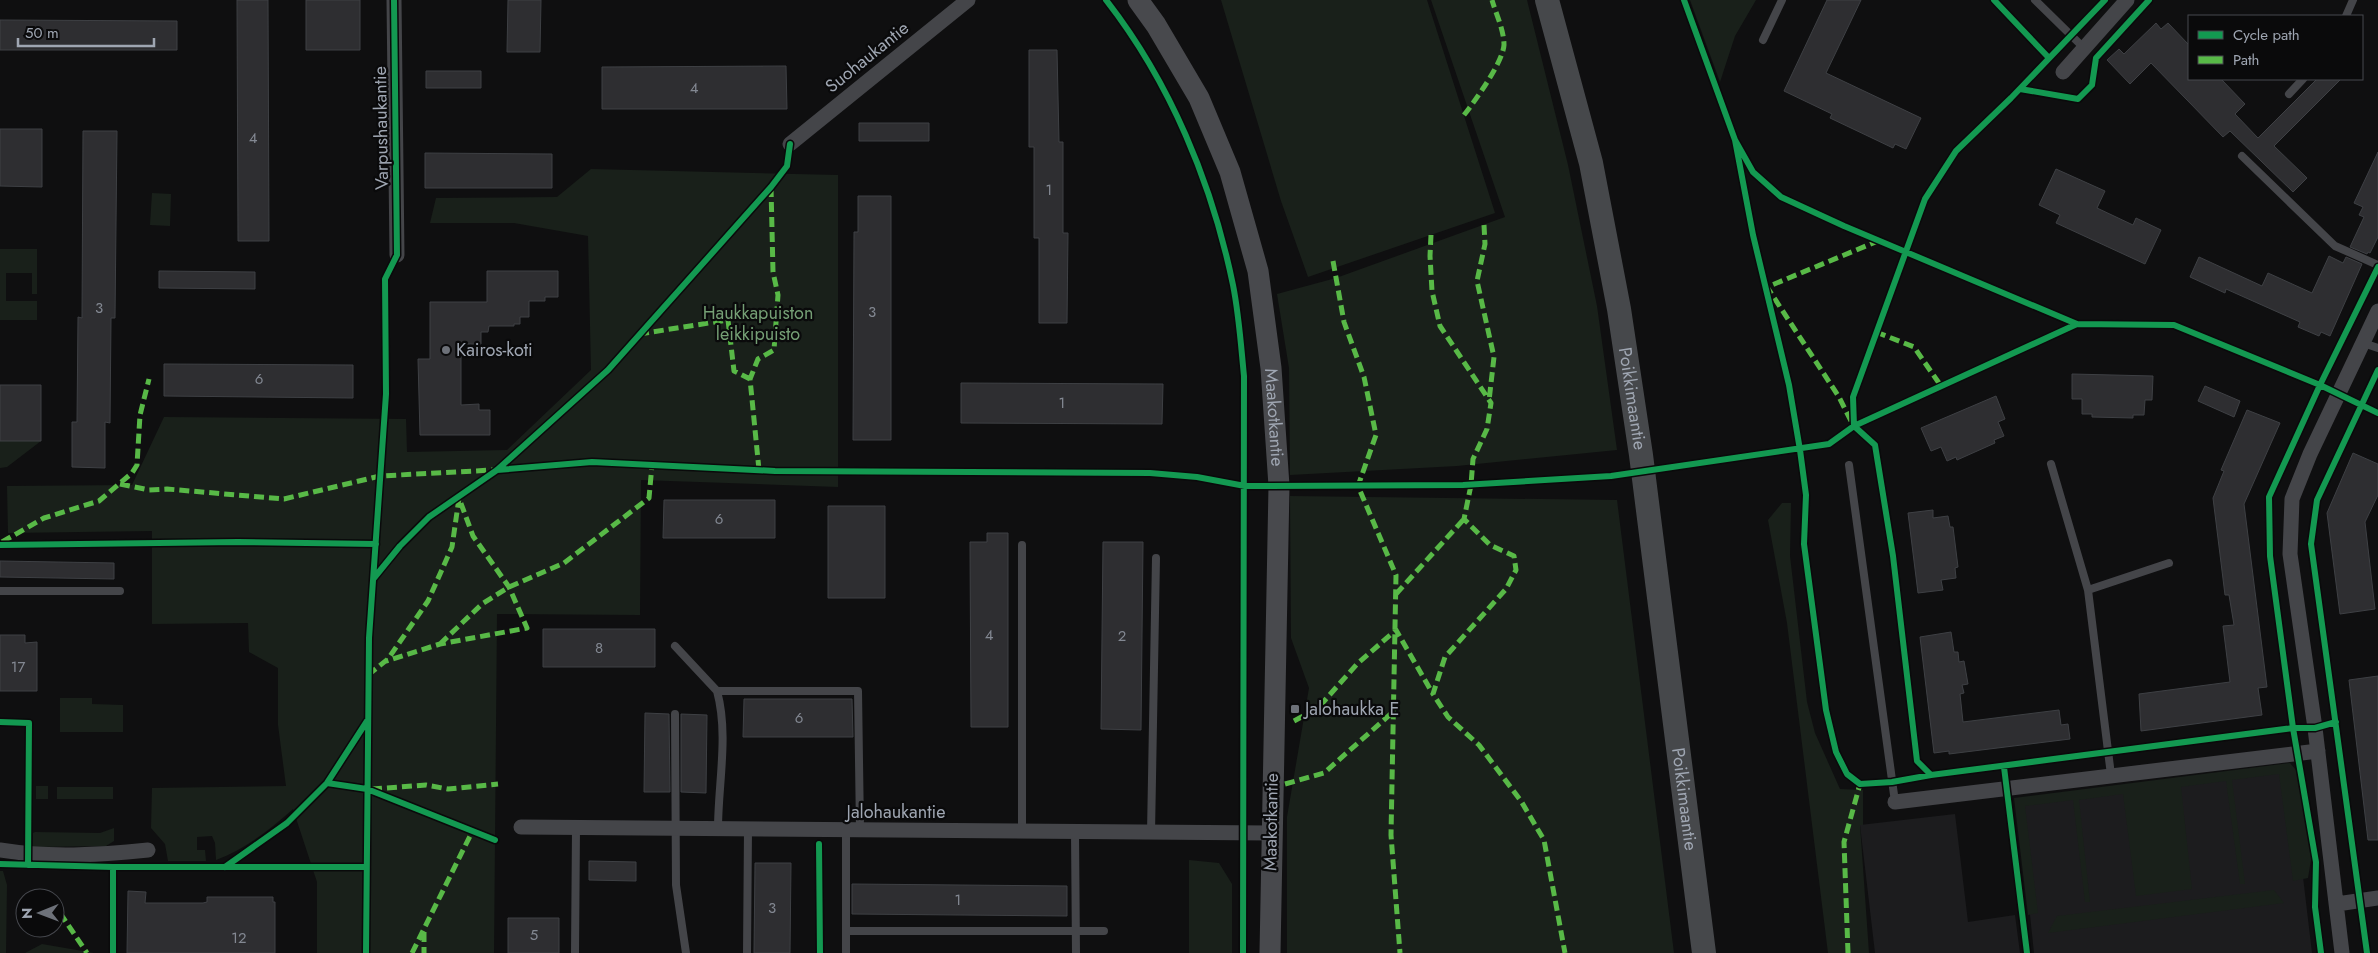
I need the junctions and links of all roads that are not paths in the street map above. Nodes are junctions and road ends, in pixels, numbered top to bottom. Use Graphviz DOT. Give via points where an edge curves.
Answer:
graph roads {
  1 [pos="394,0"];
  2 [pos="968,0"];
  3 [pos="1138,0"];
  4 [pos="1547,0"];
  5 [pos="1782,0"];
  6 [pos="2035,0"];
  7 [pos="2127,0"];
  8 [pos="2353,0"];
  9 [pos="2346,15"];
  10 [pos="1763,40"];
  11 [pos="2084,48"];
  12 [pos="2063,72"];
  13 [pos="2302,80"];
  14 [pos="2289,94"];
  15 [pos="790,144"];
  16 [pos="2242,156"];
  17 [pos="397,255"];
  18 [pos="2378,265"];
  19 [pos="2378,312"];
  20 [pos="2364,343"];
  21 [pos="2378,348"];
  22 [pos="2051,464"];
  23 [pos="1849,465"];
  24 [pos="1022,545"];
  25 [pos="1156,558"];
  26 [pos="2169,563"];
  27 [pos="2088,590"];
  28 [pos="0,591"];
  29 [pos="120,591"];
  30 [pos="675,646"];
  31 [pos="717,691"];
  32 [pos="675,714"];
  33 [pos="2318,751"];
  34 [pos="2111,775"];
  35 [pos="1895,802"];
  36 [pos="522,827"];
  37 [pos="576,828"];
  38 [pos="674,828"];
  39 [pos="718,829"];
  40 [pos="748,829"];
  41 [pos="853,830"];
  42 [pos="1022,832"];
  43 [pos="1075,832"];
  44 [pos="1152,832"];
  45 [pos="1270,834"];
  46 [pos="0,850"];
  47 [pos="148,850"];
  48 [pos="2378,898"];
  49 [pos="2337,904"];
  50 [pos="1701,920"];
  51 [pos="846,931"];
  52 [pos="1076,931"];
  53 [pos="1104,931"];
  54 [pos="575,953"];
  55 [pos="686,953"];
  56 [pos="747,953"];
  57 [pos="846,953"];
  58 [pos="1076,953"];
  59 [pos="1270,953"];
  60 [pos="1704,953"];
  61 [pos="1709,953"];
  62 [pos="2342,953"];
  1 -- 17 [label="street, Varpushaukantie"];
  2 -- 15 [label="street, Suohaukantie"];
  3 -- 45 [label="street, Maakotkantie" via="1199,98 1230,172 1258,271 1271,368 1279,486"];
  4 -- 50 [label="main road, Poikkimaantie" via="1591,163 1619,309"];
  5 -- 10 [label="lane"];
  6 -- 11 [label="lane"];
  7 -- 11 [label="street"];
  8 -- 9 [label="lane"];
  11 -- 12 [label="street"];
  13 -- 14 [label="lane"];
  16 -- 18 [label="lane" via="2335,246"];
  19 -- 20 [label="street"];
  20 -- 21 [label="lane"];
  20 -- 33 [label="street" via="2310,454 2292,499 2290,554"];
  22 -- 27 [label="lane"];
  23 -- 35 [label="lane"];
  24 -- 42 [label="lane"];
  25 -- 44 [label="lane"];
  26 -- 27 [label="lane"];
  27 -- 34 [label="lane"];
  28 -- 29 [label="lane"];
  30 -- 31 [label="lane"];
  31 -- 39 [label="lane" via="722,707"];
  31 -- 41 [label="lane" via="858,691"];
  32 -- 38 [label="lane"];
  33 -- 34 [label="street"];
  33 -- 49 [label="street"];
  34 -- 35 [label="street"];
  36 -- 37 [label="street, Jalohaukantie"];
  37 -- 38 [label="street, Jalohaukantie"];
  37 -- 54 [label="lane"];
  38 -- 39 [label="street, Jalohaukantie"];
  38 -- 55 [label="lane" via="676,885"];
  39 -- 40 [label="street, Jalohaukantie"];
  40 -- 41 [label="street, Jalohaukantie"];
  40 -- 56 [label="lane"];
  41 -- 42 [label="street, Jalohaukantie"];
  41 -- 51 [label="lane"];
  42 -- 43 [label="street, Jalohaukantie"];
  43 -- 44 [label="street, Jalohaukantie"];
  43 -- 52 [label="lane"];
  44 -- 45 [label="street, Jalohaukantie"];
  45 -- 59 [label="street, Maakotkantie"];
  46 -- 47 [label="street" via="28,854 108,854"];
  48 -- 49 [label="street"];
  49 -- 62 [label="street"];
  50 -- 60 [label="main road, Poikkimaantie"];
  50 -- 61 [label="main road, Poikkimaantie"];
  51 -- 52 [label="lane"];
  51 -- 57 [label="lane"];
  52 -- 53 [label="lane"];
  52 -- 58 [label="lane"];
}
